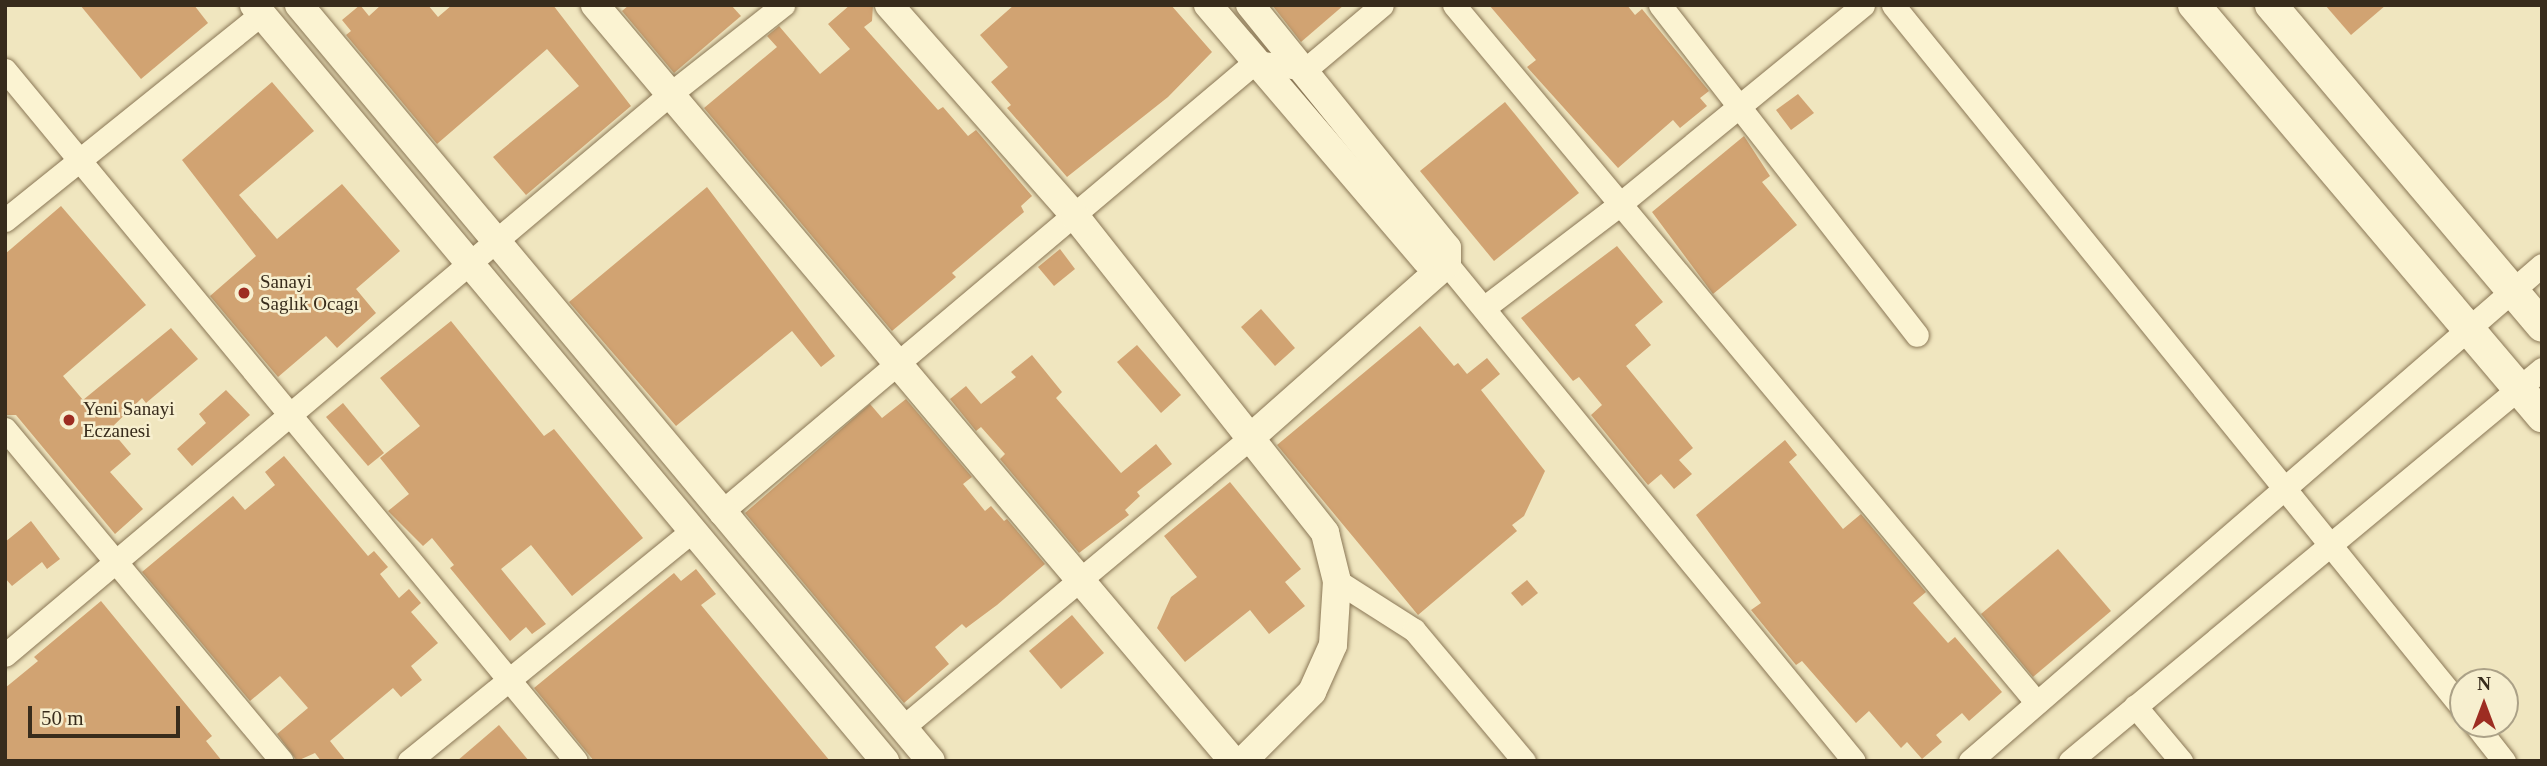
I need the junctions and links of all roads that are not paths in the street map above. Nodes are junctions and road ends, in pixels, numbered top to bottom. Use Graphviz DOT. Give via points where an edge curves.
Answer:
graph roads {
  1 [pos="299,5"];
  2 [pos="595,5"];
  3 [pos="783,5"];
  4 [pos="889,5"];
  5 [pos="1208,5"];
  6 [pos="1250,5"];
  7 [pos="1382,5"];
  8 [pos="1454,5"];
  9 [pos="1660,5"];
  10 [pos="1863,5"];
  11 [pos="1893,5"];
  12 [pos="2194,5"];
  13 [pos="2271,5"];
  14 [pos="257,9"];
  15 [pos="1255,62"];
  16 [pos="1306,69"];
  17 [pos="5,70"];
  18 [pos="670,93"];
  19 [pos="1741,103"];
  20 [pos="77,160"];
  21 [pos="1620,204"];
  22 [pos="1075,216"];
  23 [pos="5,220"];
  24 [pos="498,241"];
  25 [pos="1447,264"];
  26 [pos="2542,265"];
  27 [pos="470,266"];
  28 [pos="2512,290"];
  29 [pos="1485,307"];
  30 [pos="2542,326"];
  31 [pos="2469,329"];
  32 [pos="1917,335"];
  33 [pos="898,360"];
  34 [pos="2530,378"];
  35 [pos="2542,416"];
  36 [pos="292,417"];
  37 [pos="5,429"];
  38 [pos="1249,439"];
  39 [pos="2284,489"];
  40 [pos="720,513"];
  41 [pos="694,529"];
  42 [pos="2330,545"];
  43 [pos="114,563"];
  44 [pos="1076,579"];
  45 [pos="1336,581"];
  46 [pos="5,655"];
  47 [pos="509,683"];
  48 [pos="2449,692"];
  49 [pos="2037,703"];
  50 [pos="2135,706"];
  51 [pos="902,728"];
  52 [pos="2486,738"];
  53 [pos="874,757"];
  54 [pos="282,761"];
  55 [pos="409,761"];
  56 [pos="576,761"];
  57 [pos="931,761"];
  58 [pos="1233,761"];
  59 [pos="1244,761"];
  60 [pos="1524,761"];
  61 [pos="1854,761"];
  62 [pos="1970,761"];
  63 [pos="2070,761"];
  64 [pos="2181,761"];
  65 [pos="2504,761"];
  1 -- 24 [label="street"];
  2 -- 18 [label="street"];
  3 -- 18 [label="street"];
  4 -- 22 [label="street"];
  5 -- 15 [label="street"];
  6 -- 16 [label="street"];
  7 -- 16 [label="street"];
  8 -- 21 [label="street"];
  9 -- 19 [label="street"];
  10 -- 19 [label="street"];
  11 -- 39 [label="street"];
  12 -- 31 [label="main road"];
  13 -- 28 [label="main road"];
  14 -- 20 [label="street"];
  14 -- 27 [label="street"];
  15 -- 16 [label="street"];
  15 -- 22 [label="street"];
  15 -- 25 [label="street" via="1426,260"];
  16 -- 25 [label="street" via="1447,248"];
  17 -- 20 [label="street"];
  18 -- 24 [label="street"];
  18 -- 33 [label="street"];
  19 -- 21 [label="street"];
  19 -- 32 [label="street"];
  20 -- 23 [label="street"];
  20 -- 36 [label="street"];
  21 -- 29 [label="street"];
  21 -- 49 [label="street"];
  22 -- 33 [label="street"];
  22 -- 38 [label="street"];
  24 -- 27 [label="street"];
  24 -- 40 [label="street"];
  25 -- 29 [label="street"];
  25 -- 38 [label="street"];
  26 -- 28 [label="street"];
  27 -- 36 [label="street"];
  27 -- 41 [label="street"];
  28 -- 30 [label="main road"];
  28 -- 31 [label="street"];
  29 -- 61 [label="street"];
  31 -- 34 [label="main road"];
  31 -- 39 [label="street"];
  33 -- 40 [label="street"];
  33 -- 44 [label="street"];
  34 -- 35 [label="main road"];
  34 -- 42 [label="street"];
  36 -- 43 [label="street"];
  36 -- 47 [label="street"];
  37 -- 43 [label="street"];
  38 -- 44 [label="street"];
  38 -- 45 [label="street" via="1325,533"];
  39 -- 42 [label="street"];
  39 -- 49 [label="street"];
  40 -- 51 [label="street"];
  41 -- 47 [label="street"];
  41 -- 53 [label="street"];
  42 -- 48 [label="street"];
  42 -- 50 [label="street"];
  43 -- 46 [label="street"];
  43 -- 54 [label="street"];
  44 -- 51 [label="street"];
  44 -- 58 [label="street"];
  45 -- 59 [label="street" via="1333,645 1312,692"];
  45 -- 60 [label="street" via="1414,630"];
  47 -- 55 [label="street"];
  47 -- 56 [label="street"];
  49 -- 62 [label="street"];
  50 -- 63 [label="street"];
  50 -- 64 [label="street"];
  51 -- 57 [label="street"];
  52 -- 65 [label="street"];
}
